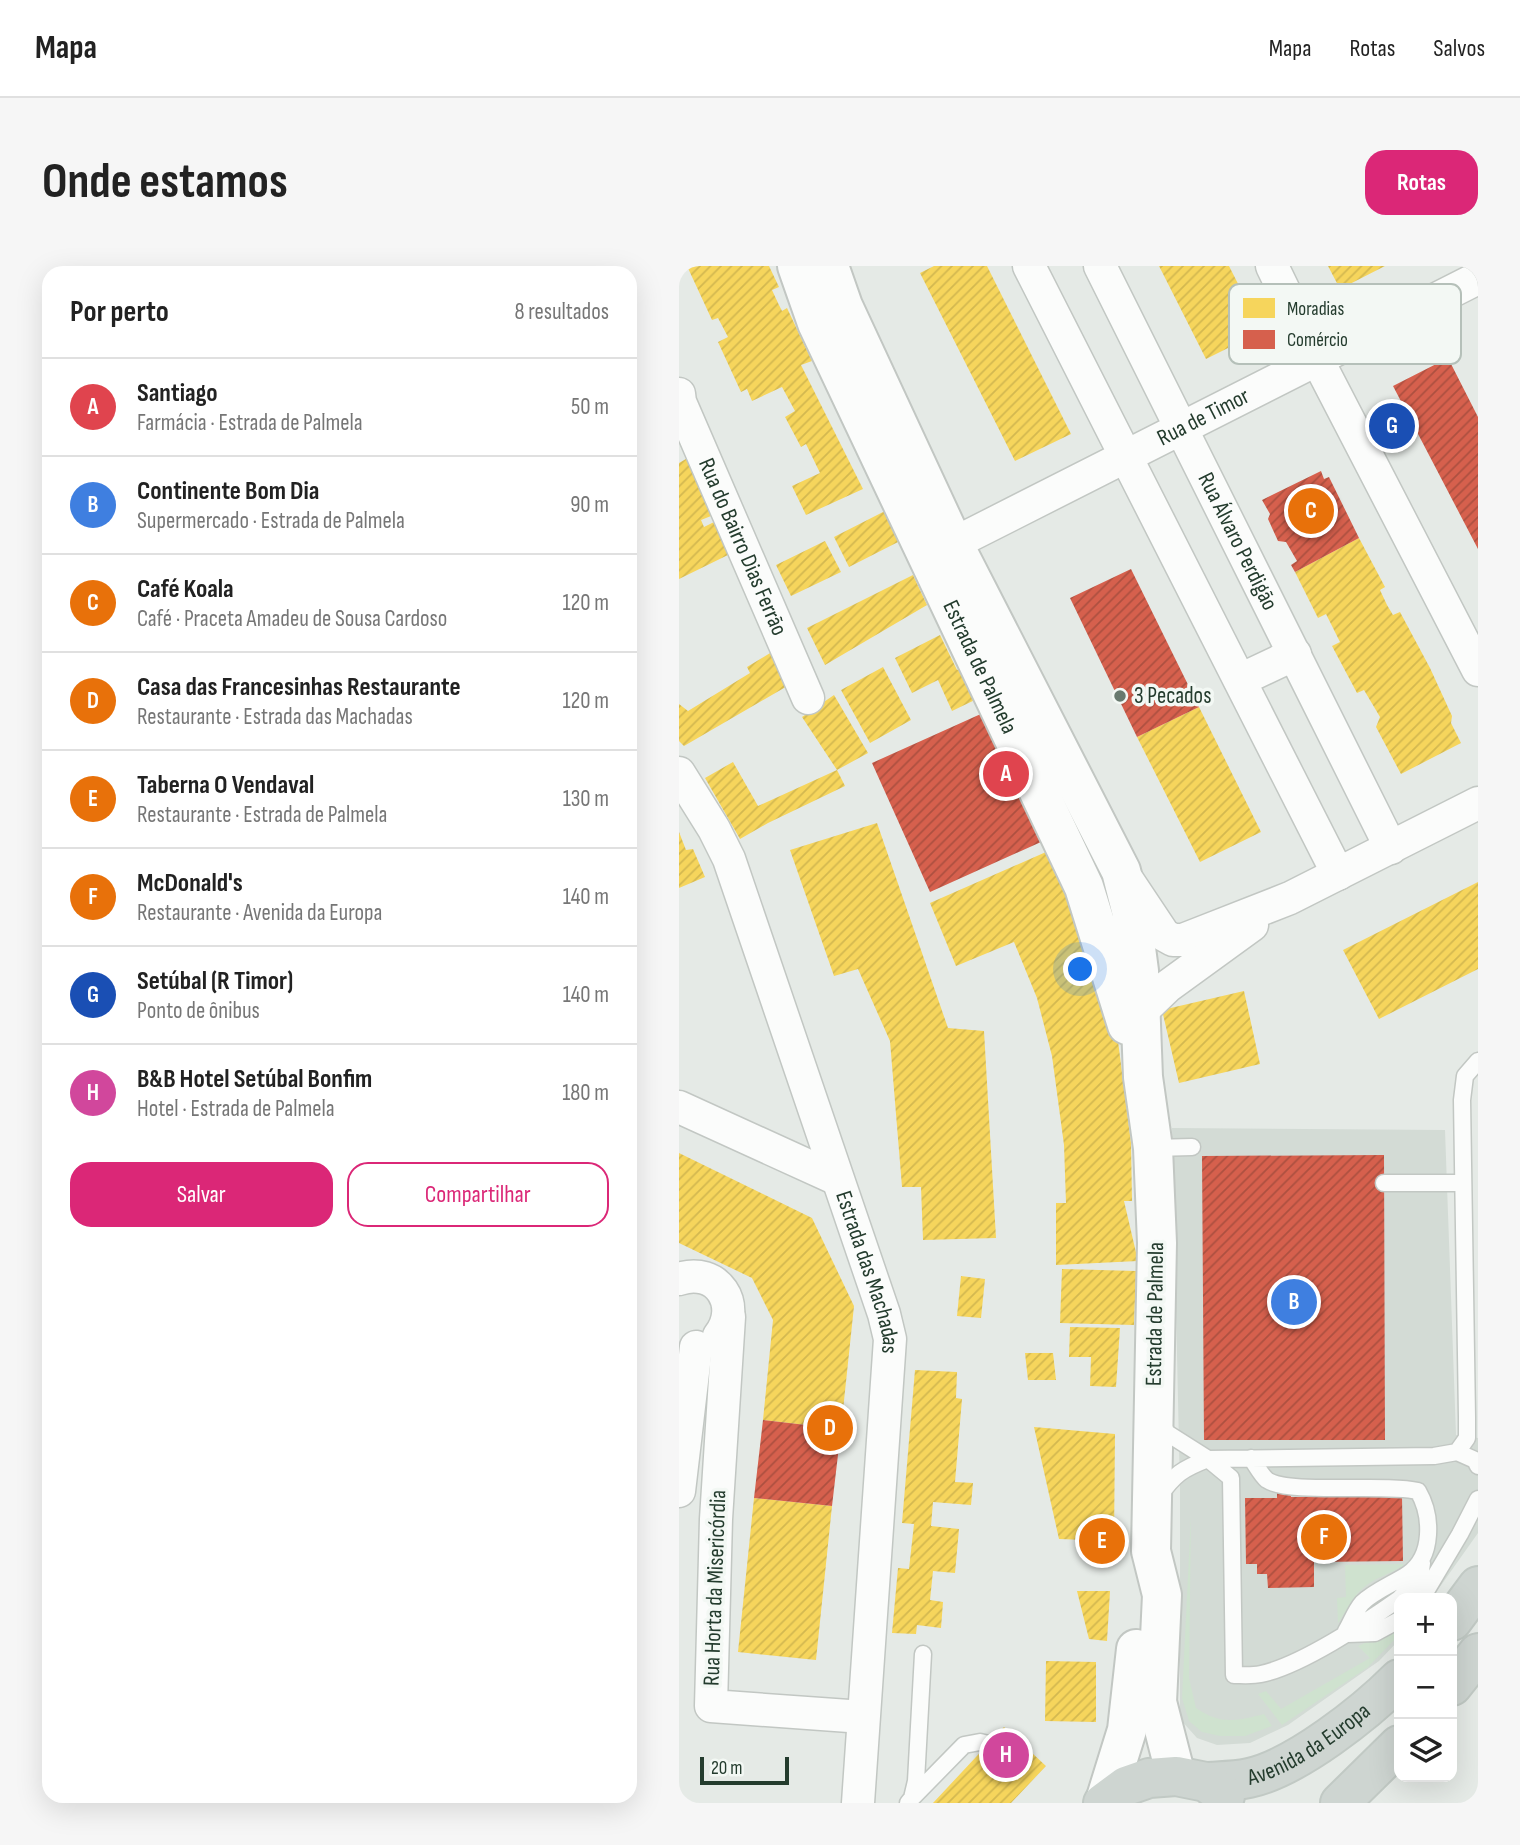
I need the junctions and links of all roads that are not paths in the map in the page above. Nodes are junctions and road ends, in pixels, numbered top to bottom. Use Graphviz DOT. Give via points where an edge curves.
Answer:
graph roads {
  1 [pos="797,266"];
  2 [pos="829,266"];
  3 [pos="1028,266"];
  4 [pos="1100,266"];
  5 [pos="1272,266"];
  6 [pos="1281,284"];
  7 [pos="1307,364"];
  8 [pos="1320,364"];
  9 [pos="679,394"];
  10 [pos="1182,429"];
  11 [pos="1127,455"];
  12 [pos="941,550"];
  13 [pos="1294,654"];
  14 [pos="1478,670"];
  15 [pos="1240,680"];
  16 [pos="808,698"];
  17 [pos="679,774"];
  18 [pos="1478,803"];
  19 [pos="1391,848"];
  20 [pos="1121,871"];
  21 [pos="1338,874"];
  22 [pos="1290,898"];
  23 [pos="1140,1013"];
  24 [pos="1478,1061"];
  25 [pos="1143,1077"];
  26 [pos="679,1107"];
  27 [pos="1192,1147"];
  28 [pos="1153,1148"];
  29 [pos="837,1179"];
  30 [pos="1384,1183"];
  31 [pos="1464,1183"];
  32 [pos="679,1279"];
  33 [pos="729,1317"];
  34 [pos="688,1345"];
  35 [pos="1154,1412"];
  36 [pos="1457,1452"];
  37 [pos="1251,1458"];
  38 [pos="1208,1460"];
  39 [pos="1478,1466"];
  40 [pos="679,1491"];
  41 [pos="1478,1499"];
  42 [pos="1151,1507"];
  43 [pos="1151,1551"];
  44 [pos="1423,1558"];
  45 [pos="1478,1586"];
  46 [pos="1405,1593"];
  47 [pos="1425,1593"];
  48 [pos="1394,1603"];
  49 [pos="1457,1614"];
  50 [pos="1394,1623"];
  51 [pos="1344,1634"];
  52 [pos="1478,1653"];
  53 [pos="923,1654"];
  54 [pos="1457,1680"];
  55 [pos="1394,1684"];
  56 [pos="863,1717"];
  57 [pos="988,1744"];
  58 [pos="1394,1750"];
  59 [pos="1206,1787"];
  60 [pos="910,1801"];
  61 [pos="1104,1802"];
  62 [pos="858,1803"];
  63 [pos="1340,1803"];
  1 -- 12 [label="street, Estrada de Palmela" via="817,323"];
  2 -- 12 [label="street, Estrada de Palmela"];
  3 -- 11 [label="street"];
  4 -- 10 [label="street, Rua Álvaro Perdigão"];
  5 -- 6 [label="street"];
  7 -- 10 [label="street, Rua de Timor"];
  8 -- 14 [label="street"];
  9 -- 16 [label="street, Rua do Bairro Dias Ferrão"];
  10 -- 11 [label="street, Rua de Timor"];
  10 -- 13 [label="street, Rua Álvaro Perdigão"];
  11 -- 12 [label="street, Rua de Timor"];
  11 -- 15 [label="street"];
  12 -- 20 [label="street, Estrada de Palmela"];
  12 -- 25 [label="street, Estrada de Palmela" via="1084,887"];
  13 -- 15 [label="street"];
  13 -- 19 [label="street, Rua Álvaro Perdigão"];
  15 -- 21 [label="street"];
  17 -- 29 [label="street, Estrada das Machadas" via="729,859"];
  18 -- 19 [label="street"];
  19 -- 21 [label="street"];
  20 -- 22 [label="street" via="1164,935 1173,940"];
  20 -- 23 [label="street, Estrada de Palmela" via="1131,910"];
  21 -- 22 [label="street"];
  22 -- 23 [label="street" via="1168,986"];
  23 -- 25 [label="street, Estrada de Palmela"];
  24 -- 31 [label="lane" via="1465,1076 1462,1100"];
  25 -- 28 [label="street, Estrada de Palmela"];
  26 -- 29 [label="street"];
  27 -- 28 [label="lane"];
  28 -- 35 [label="street, Estrada de Palmela" via="1157,1243"];
  29 -- 56 [label="street, Estrada das Machadas" via="890,1339"];
  30 -- 31 [label="lane"];
  31 -- 36 [label="lane" via="1467,1438"];
  32 -- 33 [label="street, Rua Horta da Misericórdia" via="699,1276 719,1286"];
  33 -- 34 [label="street" via="718,1337 708,1344"];
  33 -- 56 [label="street, Rua Horta da Misericórdia" via="716,1519 711,1706"];
  34 -- 40 [label="street"];
  35 -- 38 [label="lane" via="1167,1433"];
  35 -- 42 [label="street, Estrada de Palmela"];
  36 -- 37 [label="lane"];
  36 -- 39 [label="lane"];
  37 -- 38 [label="lane"];
  37 -- 44 [label="lane" via="1268,1480 1294,1487 1418,1491 1426,1504 1429,1533"];
  38 -- 42 [label="lane" via="1174,1476"];
  38 -- 51 [label="lane" via="1231,1478 1234,1675 1275,1670"];
  41 -- 47 [label="lane"];
  42 -- 43 [label="street, Estrada de Palmela"];
  43 -- 59 [label="street, Estrada de Palmela" via="1162,1595 1157,1702"];
  43 -- 61 [label="street, Estrada de Palmela" via="1139,1594 1127,1730"];
  44 -- 46 [label="lane" via="1420,1577"];
  44 -- 51 [label="lane" via="1410,1573 1362,1604"];
  45 -- 49 [label="main road"];
  48 -- 51 [label="lane"];
  50 -- 51 [label="lane" via="1375,1633"];
  52 -- 54 [label="main road"];
  53 -- 60 [label="lane" via="916,1781"];
  55 -- 59 [label="main road, Avenida da Europa" via="1370,1708 1296,1759 1251,1778"];
  56 -- 62 [label="street, Estrada das Machadas"];
  57 -- 60 [label="lane" via="964,1745"];
  58 -- 63 [label="main road"];
  59 -- 61 [label="main road, Avenida da Europa" via="1149,1778 1126,1786"];
}
